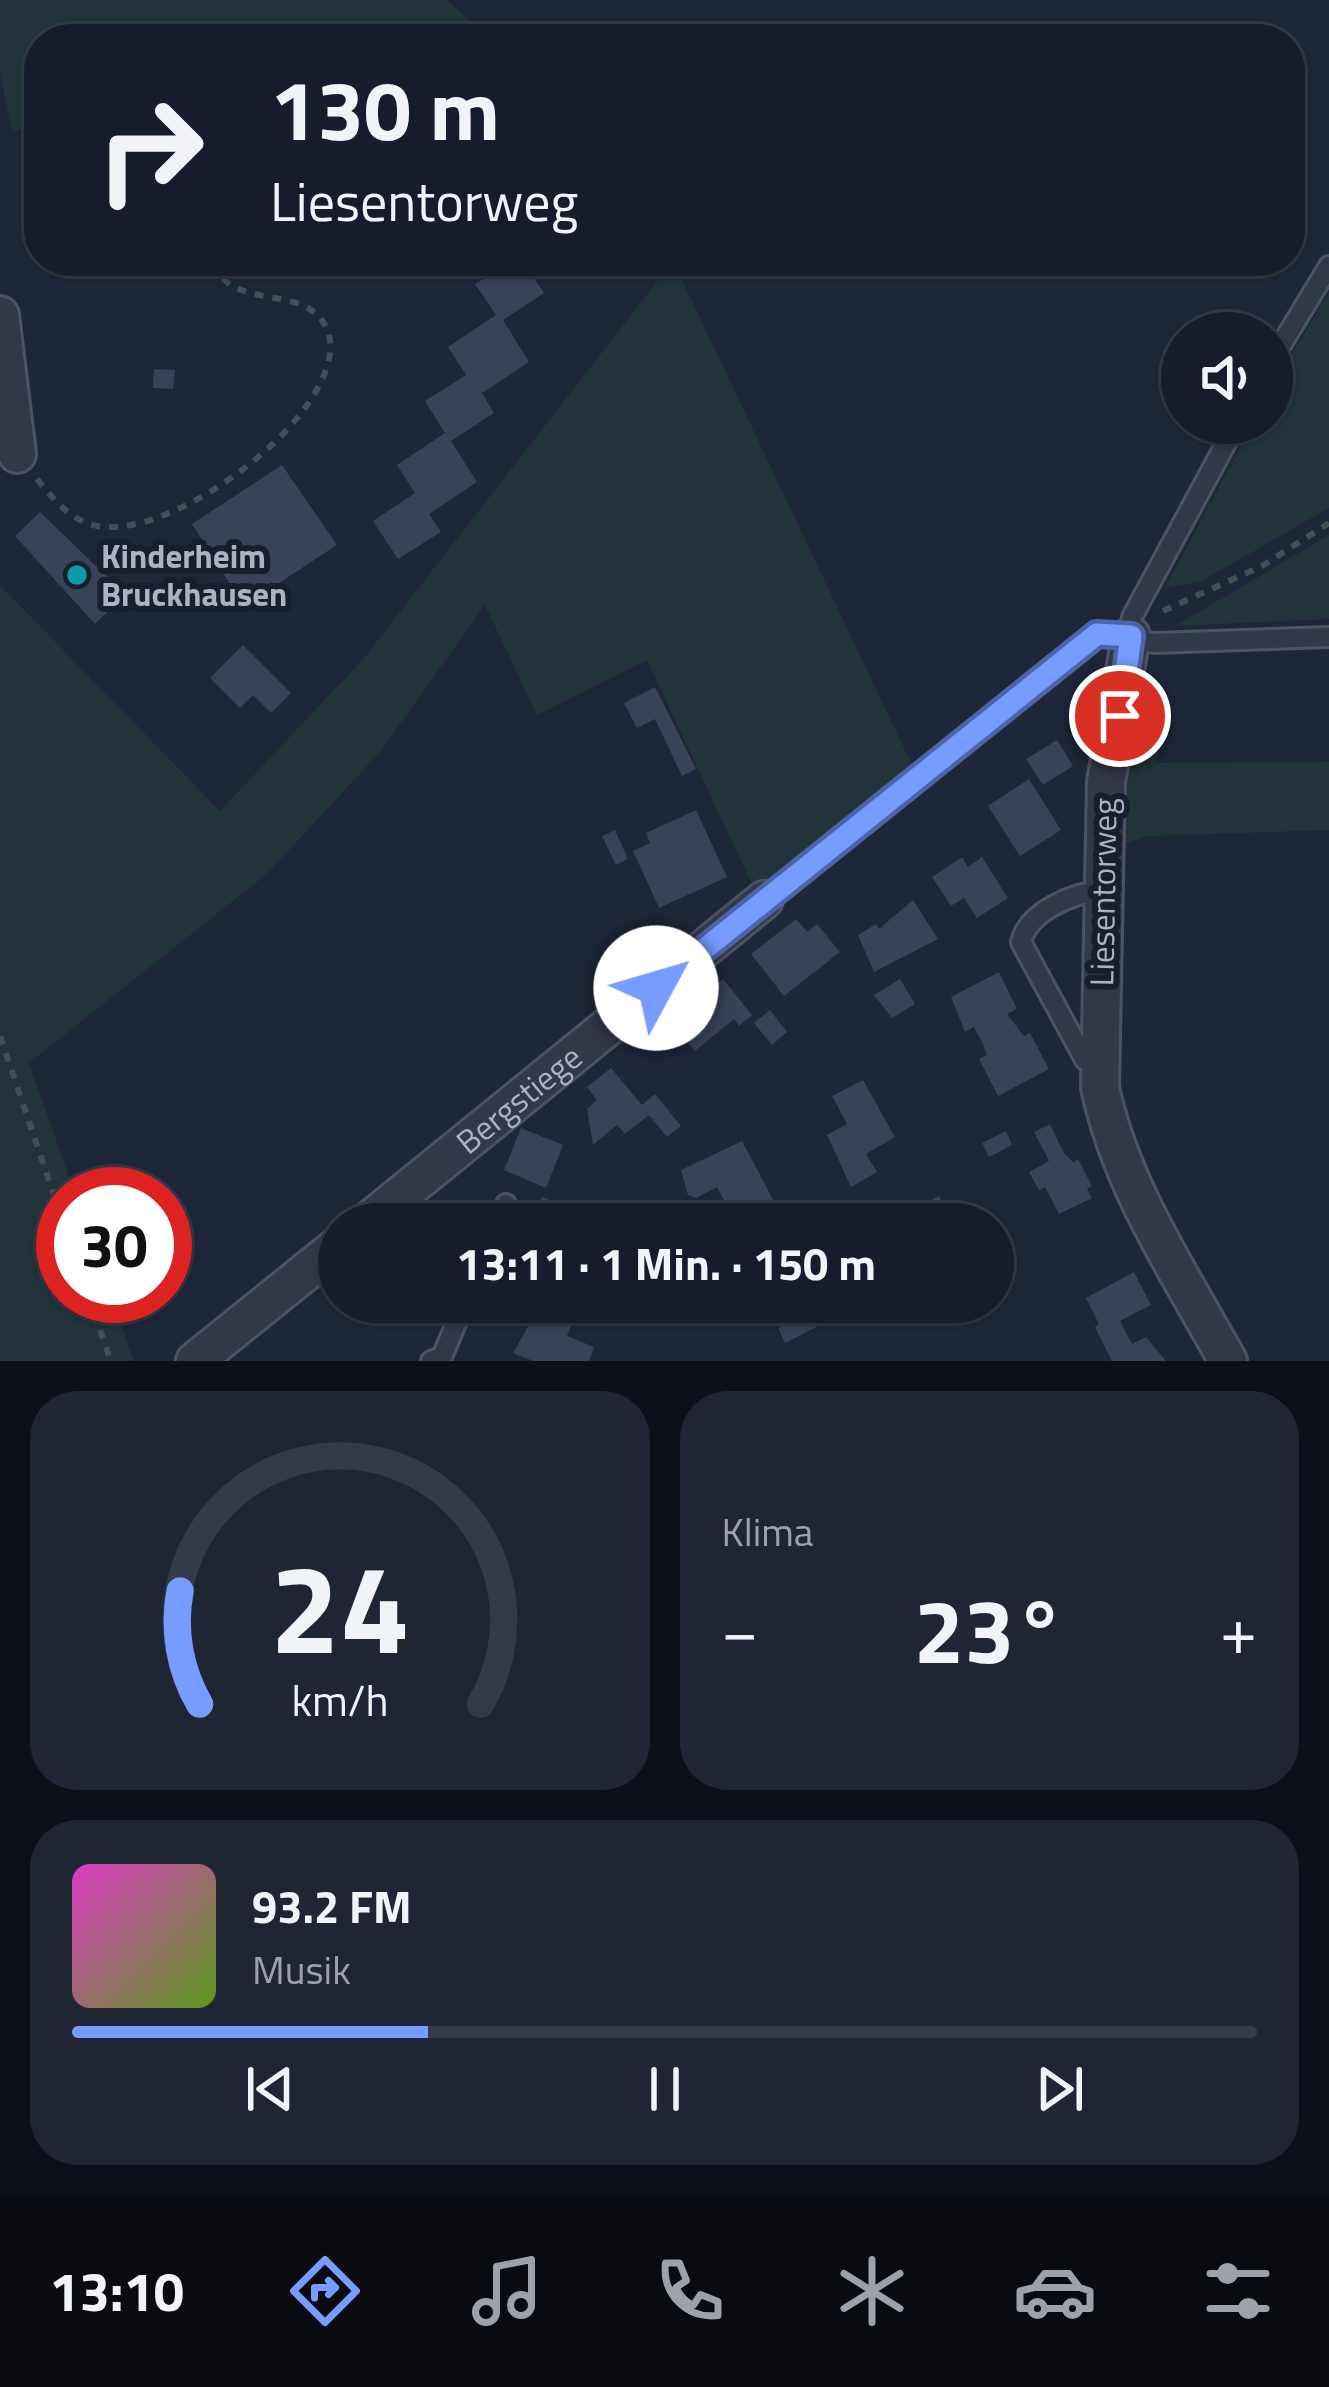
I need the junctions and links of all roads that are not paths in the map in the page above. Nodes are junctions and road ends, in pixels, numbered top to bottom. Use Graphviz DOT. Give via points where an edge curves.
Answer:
graph roads {
  1 [pos="1329,266"];
  2 [pos="0,315"];
  3 [pos="1293,325"];
  4 [pos="1226,444"];
  5 [pos="17,454"];
  6 [pos="1131,636"];
  7 [pos="1329,637"];
  8 [pos="1101,891"];
  9 [pos="764,900"];
  10 [pos="1100,1068"];
  11 [pos="391,1203"];
  12 [pos="318,1262"];
  13 [pos="457,1323"];
  14 [pos="442,1360"];
  15 [pos="195,1361"];
  16 [pos="1228,1361"];
  1 -- 3 [label="lane"];
  2 -- 5 [label="street"];
  4 -- 6 [label="lane, Liesentorweg" via="1132,617"];
  6 -- 7 [label="lane, Bergstiege" via="1154,644"];
  6 -- 8 [label="street, Liesentorweg" via="1106,782"];
  6 -- 9 [label="lane, Bergstiege" via="1097,634 1063,657"];
  8 -- 10 [label="street, Liesentorweg"];
  8 -- 10 [label="lane" via="1081,892 1035,918 1021,942 1085,1060"];
  9 -- 11 [label="street, Bergstiege"];
  10 -- 16 [label="street, Liesentorweg" via="1107,1120 1148,1216"];
  12 -- 15 [label="street"];
  13 -- 14 [label="lane"];
}
